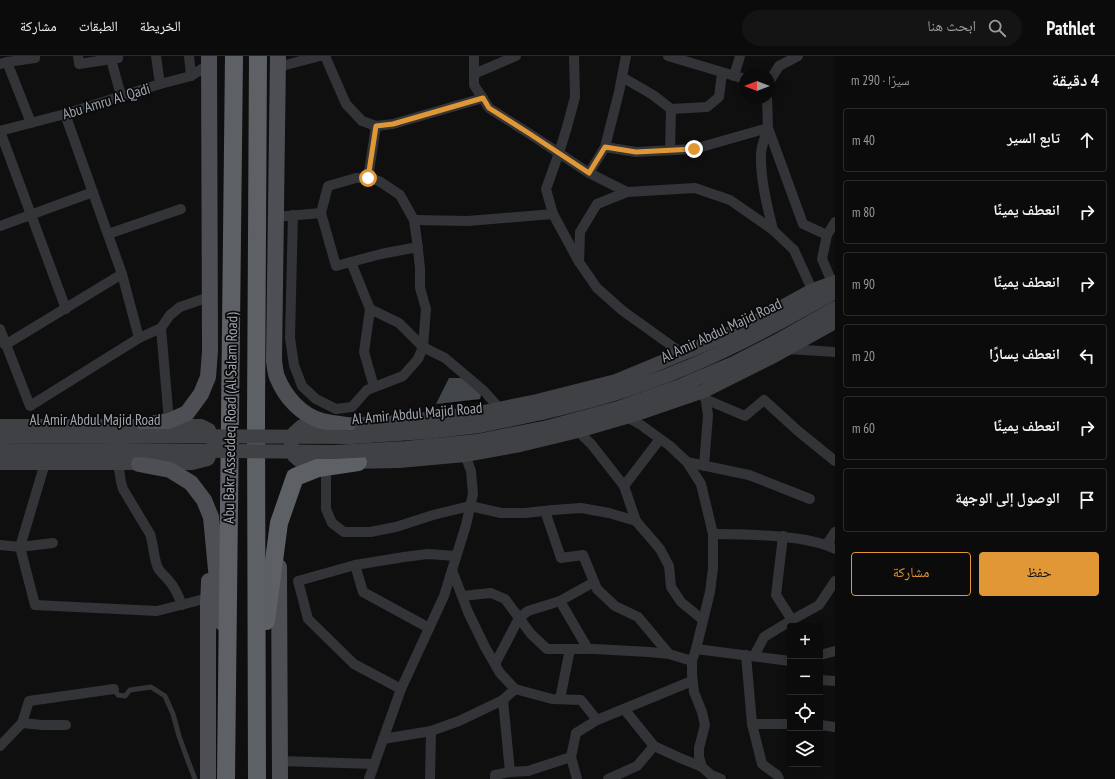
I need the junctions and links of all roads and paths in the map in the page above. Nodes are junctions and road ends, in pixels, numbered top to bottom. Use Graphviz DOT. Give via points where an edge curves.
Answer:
graph roads {
  1 [pos="35,56"];
  2 [pos="78,56"];
  3 [pos="156,56"];
  4 [pos="189,56"];
  5 [pos="234,56"];
  6 [pos="258,56"];
  7 [pos="320,56"];
  8 [pos="325,56"];
  9 [pos="474,56"];
  10 [pos="516,56"];
  11 [pos="574,56"];
  12 [pos="626,56"];
  13 [pos="668,56"];
  14 [pos="740,56"];
  15 [pos="798,56"];
  16 [pos="114,57"];
  17 [pos="209,60"];
  18 [pos="779,61"];
  19 [pos="278,62"];
  20 [pos="4,63"];
  21 [pos="722,73"];
  22 [pos="474,74"];
  23 [pos="191,76"];
  24 [pos="734,76"];
  25 [pos="622,77"];
  26 [pos="739,77"];
  27 [pos="160,84"];
  28 [pos="121,96"];
  29 [pos="483,98"];
  30 [pos="767,104"];
  31 [pos="671,109"];
  32 [pos="65,114"];
  33 [pos="30,123"];
  34 [pos="376,126"];
  35 [pos="768,128"];
  36 [pos="0,131"];
  37 [pos="605,147"];
  38 [pos="670,150"];
  39 [pos="559,154"];
  40 [pos="589,173"];
  41 [pos="368,178"];
  42 [pos="93,192"];
  43 [pos="627,192"];
  44 [pos="181,209"];
  45 [pos="321,213"];
  46 [pos="31,214"];
  47 [pos="552,214"];
  48 [pos="292,215"];
  49 [pos="276,217"];
  50 [pos="414,220"];
  51 [pos="835,222"];
  52 [pos="0,226"];
  53 [pos="773,230"];
  54 [pos="108,234"];
  55 [pos="827,235"];
  56 [pos="418,248"];
  57 [pos="351,262"];
  58 [pos="579,262"];
  59 [pos="122,274"];
  60 [pos="834,286"];
  61 [pos="210,296"];
  62 [pos="815,296"];
  63 [pos="835,308"];
  64 [pos="66,309"];
  65 [pos="370,309"];
  66 [pos="835,322"];
  67 [pos="161,328"];
  68 [pos="0,329"];
  69 [pos="139,338"];
  70 [pos="6,345"];
  71 [pos="423,347"];
  72 [pos="788,349"];
  73 [pos="835,352"];
  74 [pos="683,354"];
  75 [pos="374,387"];
  76 [pos="705,395"];
  77 [pos="500,409"];
  78 [pos="627,417"];
  79 [pos="169,421"];
  80 [pos="145,425"];
  81 [pos="347,425"];
  82 [pos="0,426"];
  83 [pos="578,431"];
  84 [pos="0,437"];
  85 [pos="660,439"];
  86 [pos="0,451"];
  87 [pos="466,455"];
  88 [pos="835,461"];
  89 [pos="358,462"];
  90 [pos="687,462"];
  91 [pos="0,463"];
  92 [pos="45,463"];
  93 [pos="118,463"];
  94 [pos="139,464"];
  95 [pos="704,466"];
  96 [pos="326,476"];
  97 [pos="624,486"];
  98 [pos="810,499"];
  99 [pos="470,506"];
  100 [pos="545,511"];
  101 [pos="211,517"];
  102 [pos="636,521"];
  103 [pos="279,523"];
  104 [pos="835,532"];
  105 [pos="713,534"];
  106 [pos="783,536"];
  107 [pos="54,543"];
  108 [pos="0,545"];
  109 [pos="20,547"];
  110 [pos="831,547"];
  111 [pos="456,556"];
  112 [pos="356,565"];
  113 [pos="452,570"];
  114 [pos="835,581"];
  115 [pos="594,582"];
  116 [pos="462,596"];
  117 [pos="208,598"];
  118 [pos="560,601"];
  119 [pos="182,604"];
  120 [pos="519,618"];
  121 [pos="703,620"];
  122 [pos="792,620"];
  123 [pos="430,628"];
  124 [pos="570,649"];
  125 [pos="588,649"];
  126 [pos="696,649"];
  127 [pos="835,651"];
  128 [pos="669,654"];
  129 [pos="823,654"];
  130 [pos="750,656"];
  131 [pos="692,661"];
  132 [pos="787,661"];
  133 [pos="495,664"];
  134 [pos="823,680"];
  135 [pos="835,680"];
  136 [pos="692,681"];
  137 [pos="227,687"];
  138 [pos="257,688"];
  139 [pos="114,689"];
  140 [pos="401,689"];
  141 [pos="515,689"];
  142 [pos="560,699"];
  143 [pos="503,700"];
  144 [pos="624,709"];
  145 [pos="597,720"];
  146 [pos="22,723"];
  147 [pos="752,724"];
  148 [pos="787,724"];
  149 [pos="66,725"];
  150 [pos="823,725"];
  151 [pos="835,727"];
  152 [pos="431,731"];
  153 [pos="383,739"];
  154 [pos="0,746"];
  155 [pos="654,746"];
  156 [pos="571,757"];
  157 [pos="280,761"];
  158 [pos="374,764"];
  159 [pos="702,767"];
  160 [pos="510,772"];
  161 [pos="195,779"];
  162 [pos="208,779"];
  163 [pos="226,779"];
  164 [pos="258,779"];
  165 [pos="280,779"];
  166 [pos="369,779"];
  167 [pos="430,779"];
  168 [pos="495,779"];
  169 [pos="577,779"];
  170 [pos="608,779"];
  171 [pos="720,779"];
  172 [pos="779,779"];
  1 -- 20 [label="street"];
  2 -- 16 [label="street" via="79,64"];
  3 -- 27 [label="street"];
  4 -- 23 [label="street"];
  5 -- 137 [label="highway, Abu Bakr Asseddeq Road (Al Salam Road)"];
  6 -- 138 [label="highway, Abu Bakr Asseddeq Road (Al Salam Road)"];
  7 -- 19 [label="street"];
  8 -- 34 [label="street" via="346,104 362,121"];
  9 -- 22 [label="street"];
  10 -- 22 [label="street"];
  11 -- 39 [label="street" via="574,97"];
  12 -- 25 [label="street"];
  13 -- 21 [label="street"];
  14 -- 24 [label="street"];
  15 -- 18 [label="street"];
  16 -- 28 [label="street"];
  17 -- 23 [label="street, Abu Amru Al Qadi"];
  17 -- 61 [label="main road"];
  19 -- 49 [label="main road"];
  20 -- 33 [label="street"];
  21 -- 24 [label="street"];
  21 -- 31 [label="street" via="719,97 707,107"];
  22 -- 29 [label="street" via="474,85"];
  23 -- 27 [label="street, Abu Amru Al Qadi"];
  24 -- 26 [label="street"];
  25 -- 31 [label="street" via="654,95"];
  25 -- 37 [label="street"];
  27 -- 28 [label="street, Abu Amru Al Qadi"];
  28 -- 32 [label="street, Abu Amru Al Qadi"];
  29 -- 34 [label="street" via="393,124"];
  29 -- 39 [label="street" via="489,108"];
  30 -- 35 [label="street"];
  31 -- 38 [label="street"];
  32 -- 33 [label="street, Abu Amru Al Qadi"];
  32 -- 42 [label="street"];
  33 -- 36 [label="street, Abu Amru Al Qadi"];
  34 -- 41 [label="street"];
  35 -- 38 [label="street" via="694,149"];
  35 -- 53 [label="street" via="761,152 763,182"];
  35 -- 55 [label="street" via="803,224"];
  36 -- 46 [label="street"];
  37 -- 38 [label="street" via="636,152"];
  37 -- 40 [label="street"];
  39 -- 40 [label="street"];
  39 -- 47 [label="street" via="546,189"];
  40 -- 43 [label="street"];
  41 -- 45 [label="street" via="356,178 328,186"];
  41 -- 50 [label="street" via="400,195"];
  42 -- 46 [label="street"];
  42 -- 54 [label="street"];
  43 -- 53 [label="street" via="695,188 730,200"];
  43 -- 58 [label="street" via="597,204 580,232"];
  44 -- 54 [label="street"];
  45 -- 48 [label="street"];
  45 -- 57 [label="street" via="336,266"];
  46 -- 52 [label="street"];
  46 -- 64 [label="street"];
  47 -- 50 [label="street" via="468,221"];
  47 -- 58 [label="street"];
  48 -- 49 [label="street"];
  48 -- 75 [label="street" via="290,338 294,365 302,386 316,399 336,409 352,407 367,390"];
  49 -- 81 [label="main road" via="274,361 277,375 291,401 305,413 321,420"];
  50 -- 56 [label="street"];
  51 -- 55 [label="street"];
  53 -- 62 [label="street" via="794,250"];
  54 -- 59 [label="street"];
  55 -- 60 [label="street" via="822,259"];
  56 -- 57 [label="street"];
  56 -- 71 [label="street" via="420,288 426,309"];
  57 -- 65 [label="street"];
  58 -- 74 [label="street" via="597,288 623,311"];
  59 -- 64 [label="street"];
  59 -- 69 [label="street"];
  60 -- 62 [label="main road"];
  61 -- 67 [label="street" via="180,307 170,315"];
  61 -- 79 [label="main road" via="208,378 201,394 187,413"];
  62 -- 74 [label="main road"];
  62 -- 84 [label="main road, Al Amir Abdul Majid Road, bridge" via="755,336 642,385 591,401 480,426 352,437"];
  63 -- 86 [label="main road, Al Amir Abdul Majid Road, bridge" via="765,348 682,385 618,408 477,441 335,452"];
  64 -- 70 [label="street"];
  65 -- 71 [label="street" via="399,323"];
  65 -- 75 [label="street" via="364,352"];
  66 -- 72 [label="main road"];
  67 -- 69 [label="street"];
  67 -- 79 [label="street"];
  68 -- 70 [label="street"];
  69 -- 70 [label="street" via="30,406"];
  71 -- 75 [label="street" via="418,359 403,376"];
  71 -- 77 [label="street" via="445,358 484,390"];
  72 -- 73 [label="street"];
  72 -- 76 [label="main road"];
  74 -- 77 [label="main road" via="616,381"];
  76 -- 78 [label="main road"];
  76 -- 88 [label="street" via="745,416 764,400"];
  76 -- 95 [label="street" via="708,415"];
  77 -- 81 [label="main road" via="388,423"];
  78 -- 83 [label="main road"];
  78 -- 85 [label="street"];
  79 -- 80 [label="main road"];
  80 -- 82 [label="main road"];
  80 -- 94 [label="main road" via="201,426 208,430 214,444 208,459 192,463"];
  81 -- 89 [label="main road" via="302,426 294,433 291,446 294,456 301,462"];
  83 -- 87 [label="main road"];
  83 -- 97 [label="street"];
  85 -- 90 [label="street"];
  85 -- 97 [label="street"];
  87 -- 89 [label="main road"];
  87 -- 99 [label="street" via="471,471 473,494"];
  89 -- 103 [label="highway" via="318,468 295,477"];
  90 -- 95 [label="street"];
  90 -- 105 [label="street" via="701,484"];
  91 -- 92 [label="main road"];
  92 -- 93 [label="main road"];
  92 -- 109 [label="street"];
  93 -- 94 [label="main road"];
  93 -- 119 [label="street" via="123,490 153,542 157,565 176,590"];
  94 -- 101 [label="main road" via="170,470 191,483 204,500"];
  95 -- 98 [label="street" via="749,475"];
  96 -- 99 [label="street" via="326,509 332,523 344,532 370,532 396,527"];
  97 -- 102 [label="street"];
  99 -- 100 [label="street" via="501,513"];
  99 -- 111 [label="street"];
  100 -- 102 [label="street" via="581,508"];
  100 -- 115 [label="street" via="561,558 583,555"];
  101 -- 117 [label="main road"];
  101 -- 137 [label="main road"];
  102 -- 121 [label="street" via="660,548 669,566 671,587 681,602"];
  103 -- 138 [label="highway"];
  103 -- 157 [label="main road"];
  104 -- 110 [label="street"];
  105 -- 106 [label="street"];
  105 -- 121 [label="street" via="713,568"];
  106 -- 110 [label="street"];
  106 -- 122 [label="street" via="776,595"];
  107 -- 109 [label="street"];
  108 -- 109 [label="street"];
  109 -- 119 [label="street" via="35,605 157,611"];
  111 -- 112 [label="street" via="428,554"];
  111 -- 113 [label="street"];
  112 -- 123 [label="street" via="363,592"];
  112 -- 140 [label="street" via="298,581 308,619 354,664"];
  113 -- 116 [label="street"];
  113 -- 123 [label="street"];
  114 -- 122 [label="street" via="819,605"];
  115 -- 118 [label="street"];
  115 -- 128 [label="street" via="597,589 615,606 638,618"];
  116 -- 120 [label="street" via="491,593 505,600"];
  116 -- 133 [label="street"];
  117 -- 119 [label="street"];
  117 -- 162 [label="main road"];
  118 -- 120 [label="street" via="528,611"];
  118 -- 125 [label="street"];
  120 -- 124 [label="street" via="547,649"];
  120 -- 133 [label="street"];
  121 -- 126 [label="street"];
  122 -- 130 [label="street" via="764,637"];
  123 -- 140 [label="street"];
  124 -- 125 [label="street"];
  124 -- 142 [label="street"];
  125 -- 128 [label="street"];
  126 -- 130 [label="street"];
  126 -- 131 [label="street"];
  127 -- 129 [label="street"];
  128 -- 131 [label="street"];
  130 -- 132 [label="street"];
  130 -- 147 [label="street"];
  131 -- 136 [label="street"];
  133 -- 141 [label="street"];
  134 -- 135 [label="street"];
  136 -- 144 [label="street"];
  136 -- 159 [label="street" via="705,725 698,758"];
  137 -- 163 [label="highway, Abu Bakr Asseddeq Road (Al Salam Road)"];
  138 -- 164 [label="highway, Abu Bakr Asseddeq Road (Al Salam Road)"];
  139 -- 146 [label="street" via="29,701"];
  139 -- 161 [label="lane" via="118,695 125,696 130,690 150,687 165,696"];
  140 -- 153 [label="street"];
  141 -- 142 [label="street"];
  141 -- 143 [label="street"];
  142 -- 145 [label="street" via="581,700"];
  143 -- 152 [label="street"];
  143 -- 160 [label="street"];
  144 -- 145 [label="street"];
  144 -- 155 [label="street"];
  145 -- 156 [label="street" via="576,733"];
  146 -- 149 [label="street"];
  146 -- 154 [label="street"];
  147 -- 148 [label="street"];
  147 -- 172 [label="street" via="762,764"];
  150 -- 151 [label="street"];
  152 -- 153 [label="street"];
  152 -- 167 [label="street"];
  153 -- 158 [label="street"];
  155 -- 159 [label="street"];
  155 -- 170 [label="street" via="636,766"];
  156 -- 160 [label="street" via="528,771"];
  156 -- 169 [label="street"];
  157 -- 158 [label="street"];
  157 -- 165 [label="main road"];
  158 -- 166 [label="street"];
  159 -- 171 [label="street" via="711,776"];
  160 -- 168 [label="street" via="495,775"];
}
